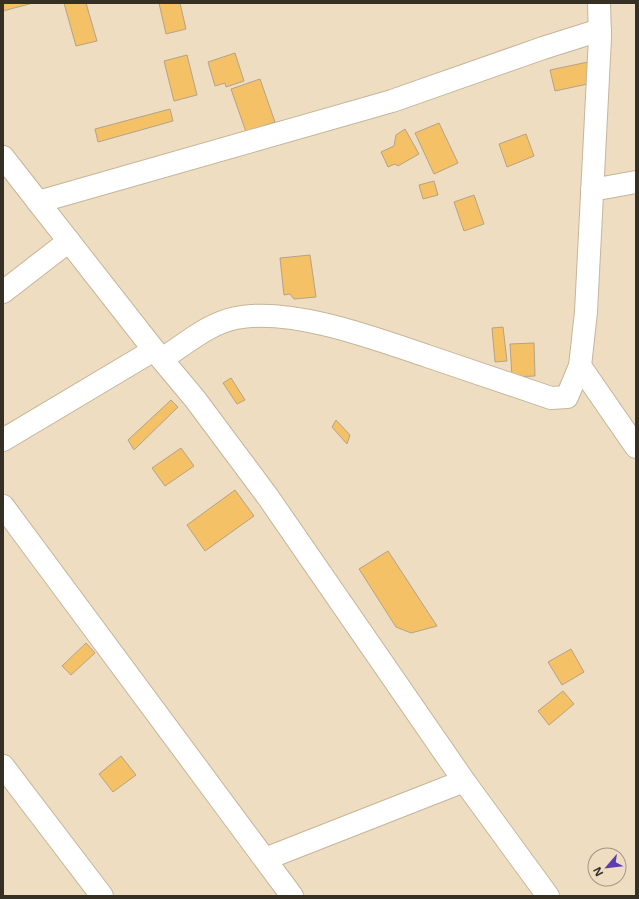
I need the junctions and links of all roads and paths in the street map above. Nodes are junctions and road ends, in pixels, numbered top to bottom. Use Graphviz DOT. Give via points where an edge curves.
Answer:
graph roads {
  1 [pos="599,3"];
  2 [pos="600,30"];
  3 [pos="3,157"];
  4 [pos="636,182"];
  5 [pos="592,190"];
  6 [pos="38,202"];
  7 [pos="69,241"];
  8 [pos="3,292"];
  9 [pos="158,355"];
  10 [pos="580,366"];
  11 [pos="3,440"];
  12 [pos="636,447"];
  13 [pos="3,506"];
  14 [pos="3,766"];
  15 [pos="464,781"];
  16 [pos="265,859"];
  17 [pos="102,896"];
  18 [pos="292,896"];
  19 [pos="548,896"];
  1 -- 2 [label="street"];
  2 -- 5 [label="street"];
  2 -- 6 [label="street" via="392,101"];
  3 -- 6 [label="street"];
  4 -- 5 [label="street"];
  5 -- 10 [label="street" via="586,312"];
  6 -- 7 [label="street"];
  7 -- 8 [label="street"];
  7 -- 9 [label="street"];
  9 -- 10 [label="street" via="219,323 258,315 294,318 371,337 551,398 567,396"];
  9 -- 11 [label="street"];
  9 -- 15 [label="street" via="195,399 268,497"];
  10 -- 12 [label="street"];
  13 -- 16 [label="street"];
  14 -- 17 [label="street"];
  15 -- 16 [label="street"];
  15 -- 19 [label="street"];
  16 -- 18 [label="street"];
}
